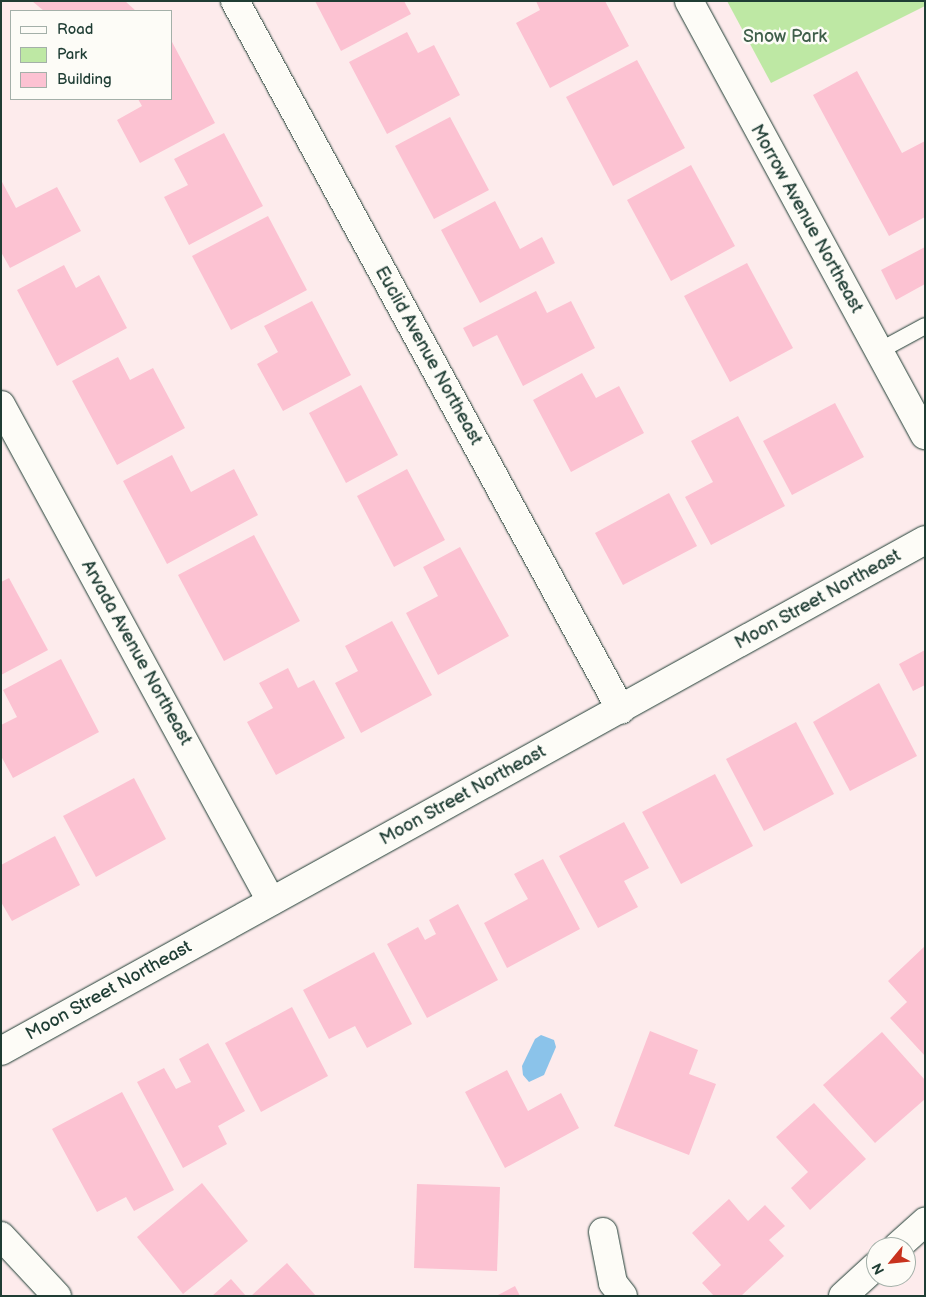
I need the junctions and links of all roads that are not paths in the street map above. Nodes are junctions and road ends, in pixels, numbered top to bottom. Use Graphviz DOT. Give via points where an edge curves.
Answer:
graph roads {
  1 [pos="235,1"];
  2 [pos="689,1"];
  3 [pos="925,326"];
  4 [pos="879,351"];
  5 [pos="1,405"];
  6 [pos="925,435"];
  7 [pos="925,540"];
  8 [pos="621,710"];
  9 [pos="271,901"];
  10 [pos="1,1051"];
  11 [pos="925,1222"];
  12 [pos="603,1232"];
  13 [pos="1,1236"];
  14 [pos="908,1237"];
  15 [pos="866,1275"];
  16 [pos="57,1296"];
  17 [pos="623,1296"];
  18 [pos="843,1296"];
  1 -- 8 [label="street, Euclid Avenue Northeast"];
  2 -- 4 [label="street, Morrow Avenue Northeast"];
  3 -- 4 [label="lane"];
  4 -- 6 [label="street, Morrow Avenue Northeast"];
  5 -- 9 [label="street, Arvada Avenue Northeast"];
  7 -- 8 [label="street, Moon Street Northeast"];
  8 -- 9 [label="street, Moon Street Northeast"];
  9 -- 10 [label="street, Moon Street Northeast"];
  11 -- 14 [label="street"];
  12 -- 17 [label="street" via="613,1283"];
  13 -- 16 [label="street"];
  15 -- 18 [label="street"];
}
